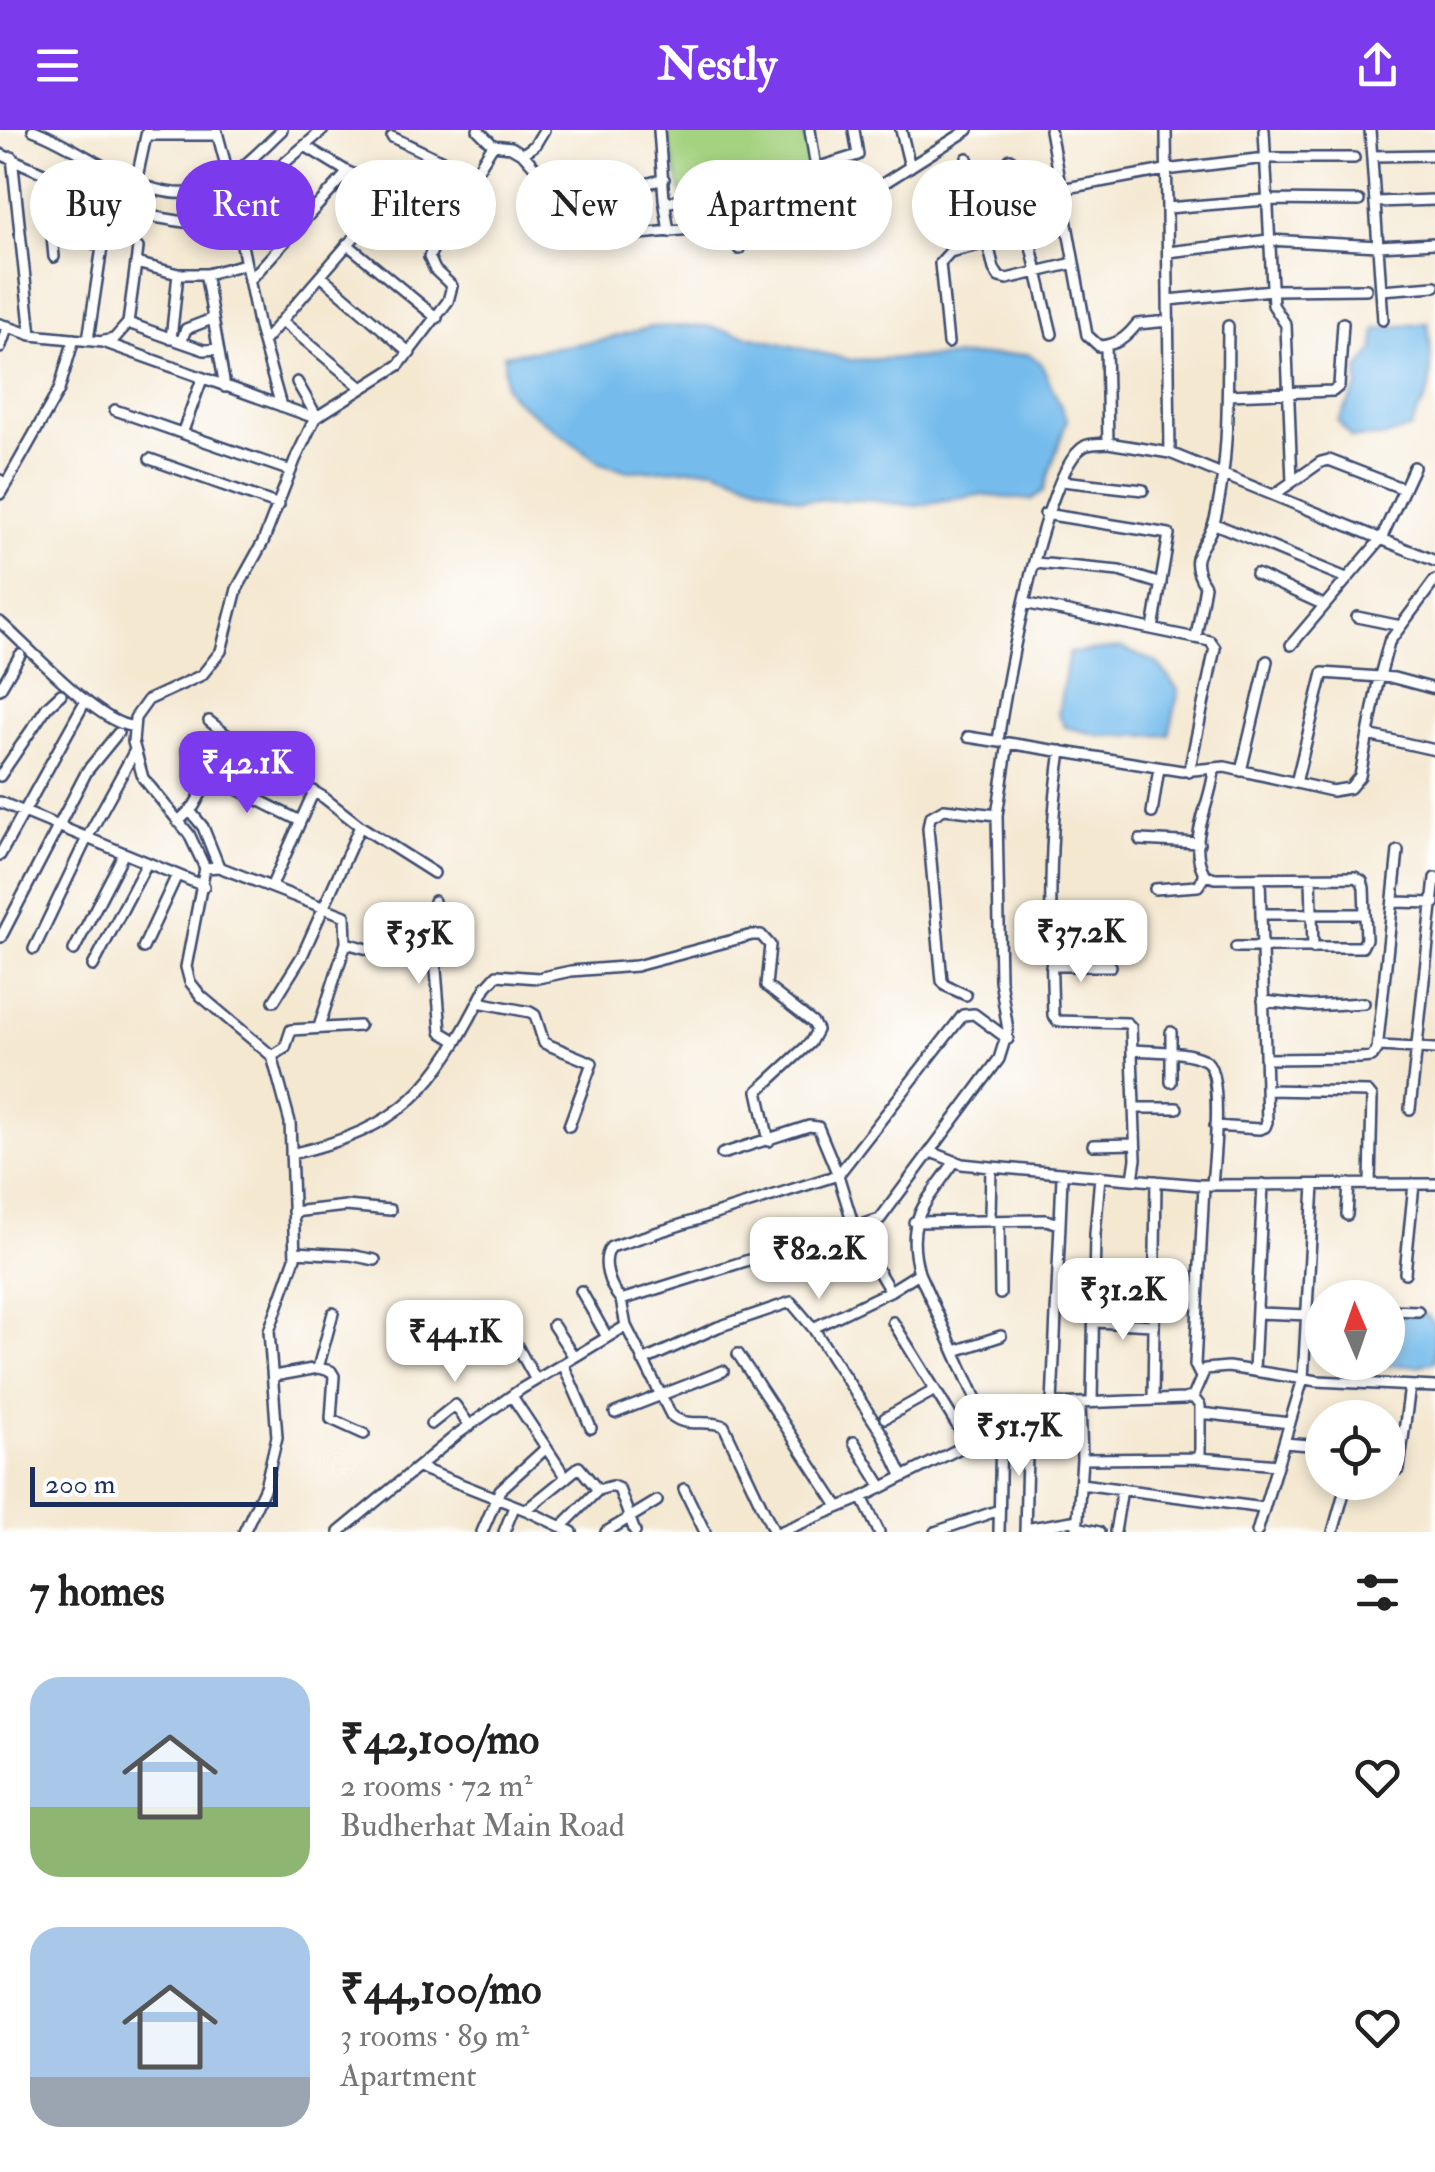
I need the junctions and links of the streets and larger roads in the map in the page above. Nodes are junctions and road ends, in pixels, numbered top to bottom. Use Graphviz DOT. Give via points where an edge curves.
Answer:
graph roads {
  1 [pos="33,130"];
  2 [pos="282,130"];
  3 [pos="323,130"];
  4 [pos="478,130"];
  5 [pos="544,130"];
  6 [pos="658,130"];
  7 [pos="810,130"];
  8 [pos="854,130"];
  9 [pos="901,130"];
  10 [pos="968,130"];
  11 [pos="1050,130"];
  12 [pos="1166,130"];
  13 [pos="1264,130"];
  14 [pos="1370,130"];
  15 [pos="146,132"];
  16 [pos="217,132"];
  17 [pos="392,136"];
  18 [pos="493,145"];
  19 [pos="305,146"];
  20 [pos="0,154"];
  21 [pos="523,154"];
  22 [pos="1435,155"];
  23 [pos="1372,156"];
  24 [pos="12,157"];
  25 [pos="1266,158"];
  26 [pos="1354,158"];
  27 [pos="96,160"];
  28 [pos="140,160"];
  29 [pos="222,160"];
  30 [pos="248,160"];
  31 [pos="288,160"];
  32 [pos="441,160"];
  33 [pos="484,160"];
  34 [pos="528,160"];
  35 [pos="815,160"];
  36 [pos="842,160"];
  37 [pos="1056,160"];
  38 [pos="335,164"];
  39 [pos="910,166"];
  40 [pos="1165,170"];
  41 [pos="892,177"];
  42 [pos="664,179"];
  43 [pos="653,182"];
  44 [pos="335,186"];
  45 [pos="1072,187"];
  46 [pos="664,199"];
  47 [pos="1266,200"];
  48 [pos="1435,200"];
  49 [pos="673,201"];
  50 [pos="1359,201"];
  51 [pos="1375,202"];
  52 [pos="1167,208"];
  53 [pos="176,221"];
  54 [pos="668,232"];
  55 [pos="673,232"];
  56 [pos="653,233"];
  57 [pos="1269,240"];
  58 [pos="1435,243"];
  59 [pos="1378,246"];
  60 [pos="138,250"];
  61 [pos="242,250"];
  62 [pos="343,250"];
  63 [pos="355,250"];
  64 [pos="432,250"];
  65 [pos="957,250"];
  66 [pos="990,250"];
  67 [pos="1031,250"];
  68 [pos="1072,250"];
  69 [pos="1168,252"];
  70 [pos="54,257"];
  71 [pos="1074,262"];
  72 [pos="136,263"];
  73 [pos="245,264"];
  74 [pos="1036,272"];
  75 [pos="178,274"];
  76 [pos="207,274"];
  77 [pos="322,276"];
  78 [pos="249,281"];
  79 [pos="1435,286"];
  80 [pos="1366,289"];
  81 [pos="1272,290"];
  82 [pos="1381,290"];
  83 [pos="1169,300"];
  84 [pos="436,318"];
  85 [pos="212,319"];
  86 [pos="1383,320"];
  87 [pos="282,321"];
  88 [pos="1169,321"];
  89 [pos="1343,322"];
  90 [pos="128,324"];
  91 [pos="4,325"];
  92 [pos="1228,326"];
  93 [pos="1052,334"];
  94 [pos="32,335"];
  95 [pos="74,339"];
  96 [pos="88,340"];
  97 [pos="264,340"];
  98 [pos="176,341"];
  99 [pos="103,342"];
  100 [pos="948,343"];
  101 [pos="1106,346"];
  102 [pos="0,348"];
  103 [pos="218,348"];
  104 [pos="410,353"];
  105 [pos="202,378"];
  106 [pos="297,382"];
  107 [pos="225,386"];
  108 [pos="362,388"];
  109 [pos="1288,394"];
  110 [pos="1228,395"];
  111 [pos="281,406"];
  112 [pos="115,410"];
  113 [pos="316,418"];
  114 [pos="183,432"];
  115 [pos="1108,443"];
  116 [pos="1170,453"];
  117 [pos="150,460"];
  118 [pos="1414,467"];
  119 [pos="292,470"];
  120 [pos="1225,476"];
  121 [pos="1062,481"];
  122 [pos="3,482"];
  123 [pos="1292,482"];
  124 [pos="1404,489"];
  125 [pos="1143,490"];
  126 [pos="0,494"];
  127 [pos="1275,494"];
  128 [pos="279,505"];
  129 [pos="1045,514"];
  130 [pos="1215,524"];
  131 [pos="1380,539"];
  132 [pos="1435,561"];
  133 [pos="1036,563"];
  134 [pos="1256,574"];
  135 [pos="1346,578"];
  136 [pos="1435,580"];
  137 [pos="1161,584"];
  138 [pos="1024,603"];
  139 [pos="1324,605"];
  140 [pos="1357,617"];
  141 [pos="0,622"];
  142 [pos="1401,626"];
  143 [pos="1153,629"];
  144 [pos="1196,637"];
  145 [pos="1290,645"];
  146 [pos="20,655"];
  147 [pos="1267,661"];
  148 [pos="1379,679"];
  149 [pos="0,689"];
  150 [pos="1435,689"];
  151 [pos="60,694"];
  152 [pos="82,707"];
  153 [pos="209,721"];
  154 [pos="132,726"];
  155 [pos="118,733"];
  156 [pos="1368,735"];
  157 [pos="968,737"];
  158 [pos="1003,742"];
  159 [pos="187,750"];
  160 [pos="1435,750"];
  161 [pos="1061,751"];
  162 [pos="134,752"];
  163 [pos="1159,768"];
  164 [pos="1214,768"];
  165 [pos="1241,771"];
  166 [pos="1189,772"];
  167 [pos="0,776"];
  168 [pos="211,776"];
  169 [pos="1296,783"];
  170 [pos="314,791"];
  171 [pos="0,802"];
  172 [pos="23,811"];
  173 [pos="190,811"];
  174 [pos="1152,813"];
  175 [pos="997,815"];
  176 [pos="300,821"];
  177 [pos="178,822"];
  178 [pos="57,825"];
  179 [pos="360,826"];
  180 [pos="86,838"];
  181 [pos="1140,840"];
  182 [pos="1199,843"];
  183 [pos="1398,851"];
  184 [pos="124,853"];
  185 [pos="0,855"];
  186 [pos="148,863"];
  187 [pos="219,867"];
  188 [pos="206,868"];
  189 [pos="434,873"];
  190 [pos="1205,874"];
  191 [pos="177,875"];
  192 [pos="1260,878"];
  193 [pos="1311,878"];
  194 [pos="1435,878"];
  195 [pos="204,886"];
  196 [pos="272,886"];
  197 [pos="1156,889"];
  198 [pos="434,901"];
  199 [pos="1394,902"];
  200 [pos="1434,902"];
  201 [pos="323,907"];
  202 [pos="1261,914"];
  203 [pos="1312,914"];
  204 [pos="1364,914"];
  205 [pos="1,937"];
  206 [pos="346,943"];
  207 [pos="1236,947"];
  208 [pos="143,948"];
  209 [pos="1262,948"];
  210 [pos="1313,948"];
  211 [pos="34,949"];
  212 [pos="74,950"];
  213 [pos="375,951"];
  214 [pos="94,966"];
  215 [pos="1051,966"];
  216 [pos="1110,966"];
  217 [pos="966,995"];
  218 [pos="274,1001"];
  219 [pos="1263,1001"];
  220 [pos="478,1002"];
  221 [pos="1364,1003"];
  222 [pos="359,1026"];
  223 [pos="319,1027"];
  224 [pos="1171,1032"];
  225 [pos="1008,1039"];
  226 [pos="456,1041"];
  227 [pos="1378,1046"];
  228 [pos="1416,1048"];
  229 [pos="1435,1049"];
  230 [pos="1134,1050"];
  231 [pos="1171,1053"];
  232 [pos="272,1056"];
  233 [pos="1266,1059"];
  234 [pos="1171,1082"];
  235 [pos="1268,1090"];
  236 [pos="1135,1108"];
  237 [pos="1177,1108"];
  238 [pos="1410,1109"];
  239 [pos="570,1126"];
  240 [pos="1214,1126"];
  241 [pos="768,1141"];
  242 [pos="1093,1144"];
  243 [pos="1136,1144"];
  244 [pos="931,1152"];
  245 [pos="291,1154"];
  246 [pos="722,1154"];
  247 [pos="955,1161"];
  248 [pos="991,1167"];
  249 [pos="838,1175"];
  250 [pos="1062,1176"];
  251 [pos="1100,1176"];
  252 [pos="1134,1179"];
  253 [pos="1156,1181"];
  254 [pos="1263,1184"];
  255 [pos="1314,1184"];
  256 [pos="1349,1184"];
  257 [pos="1370,1184"];
  258 [pos="1414,1184"];
  259 [pos="1435,1184"];
  260 [pos="1208,1185"];
  261 [pos="390,1210"];
  262 [pos="292,1212"];
  263 [pos="1347,1215"];
  264 [pos="995,1219"];
  265 [pos="914,1222"];
  266 [pos="1060,1224"];
  267 [pos="854,1230"];
  268 [pos="304,1252"];
  269 [pos="870,1257"];
  270 [pos="375,1260"];
  271 [pos="919,1273"];
  272 [pos="1405,1273"];
  273 [pos="1311,1280"];
  274 [pos="890,1291"];
  275 [pos="581,1292"];
  276 [pos="1000,1294"];
  277 [pos="621,1300"];
  278 [pos="1405,1310"];
  279 [pos="1418,1310"];
  280 [pos="1305,1311"];
  281 [pos="1257,1312"];
  282 [pos="333,1313"];
  283 [pos="893,1322"];
  284 [pos="1095,1322"];
  285 [pos="554,1325"];
  286 [pos="1153,1325"];
  287 [pos="626,1326"];
  288 [pos="813,1328"];
  289 [pos="463,1332"];
  290 [pos="1001,1336"];
  291 [pos="608,1338"];
  292 [pos="955,1352"];
  293 [pos="738,1354"];
  294 [pos="574,1357"];
  295 [pos="1305,1360"];
  296 [pos="643,1361"];
  297 [pos="562,1364"];
  298 [pos="318,1368"];
  299 [pos="1254,1370"];
  300 [pos="722,1371"];
  301 [pos="1200,1375"];
  302 [pos="274,1376"];
  303 [pos="1303,1379"];
  304 [pos="536,1380"];
  305 [pos="1410,1386"];
  306 [pos="1435,1388"];
  307 [pos="935,1390"];
  308 [pos="512,1396"];
  309 [pos="661,1397"];
  310 [pos="1193,1397"];
  311 [pos="1153,1400"];
  312 [pos="1092,1402"];
  313 [pos="1080,1403"];
  314 [pos="1052,1404"];
  315 [pos="616,1413"];
  316 [pos="1200,1413"];
  317 [pos="1028,1414"];
  318 [pos="886,1418"];
  319 [pos="1290,1422"];
  320 [pos="431,1424"];
  321 [pos="1405,1424"];
  322 [pos="470,1426"];
  323 [pos="1001,1426"];
  324 [pos="591,1428"];
  325 [pos="364,1434"];
  326 [pos="986,1434"];
  327 [pos="854,1442"];
  328 [pos="968,1443"];
  329 [pos="1284,1443"];
  330 [pos="1305,1445"];
  331 [pos="544,1450"];
  332 [pos="1200,1458"];
  333 [pos="1082,1459"];
  334 [pos="1277,1464"];
  335 [pos="420,1468"];
  336 [pos="903,1477"];
  337 [pos="566,1478"];
  338 [pos="1081,1484"];
  339 [pos="882,1487"];
  340 [pos="684,1489"];
  341 [pos="1122,1489"];
  342 [pos="598,1490"];
  343 [pos="862,1497"];
  344 [pos="495,1500"];
  345 [pos="1341,1500"];
  346 [pos="657,1501"];
  347 [pos="838,1506"];
  348 [pos="514,1507"];
  349 [pos="1264,1508"];
  350 [pos="526,1510"];
  351 [pos="999,1510"];
  352 [pos="630,1515"];
  353 [pos="1077,1526"];
  354 [pos="567,1529"];
  355 [pos="343,1531"];
  356 [pos="1025,1531"];
  357 [pos="244,1532"];
  358 [pos="482,1532"];
  359 [pos="504,1532"];
  360 [pos="606,1532"];
  361 [pos="635,1532"];
  362 [pos="705,1532"];
  363 [pos="780,1532"];
  364 [pos="879,1532"];
  365 [pos="935,1532"];
  366 [pos="999,1532"];
  367 [pos="1099,1532"];
  368 [pos="1115,1532"];
  369 [pos="1257,1532"];
  370 [pos="1333,1532"];
  1 -- 27 [label="street"];
  2 -- 30 [label="street"];
  3 -- 19 [label="street"];
  4 -- 18 [label="street"];
  5 -- 21 [label="street"];
  6 -- 42 [label="street"];
  7 -- 35 [label="street"];
  8 -- 36 [label="street" via="858,155"];
  9 -- 39 [label="street"];
  10 -- 39 [label="street"];
  11 -- 37 [label="street"];
  12 -- 40 [label="street"];
  13 -- 25 [label="street"];
  14 -- 23 [label="street"];
  15 -- 16 [label="street"];
  15 -- 28 [label="street"];
  16 -- 29 [label="street"];
  17 -- 32 [label="street"];
  18 -- 21 [label="street"];
  18 -- 33 [label="street"];
  19 -- 31 [label="street"];
  19 -- 38 [label="street"];
  20 -- 24 [label="street"];
  21 -- 34 [label="street"];
  22 -- 23 [label="street"];
  23 -- 51 [label="street"];
  24 -- 53 [label="street" via="137,214"];
  24 -- 94 [label="street"];
  25 -- 26 [label="street"];
  25 -- 40 [label="street"];
  25 -- 47 [label="street"];
  39 -- 41 [label="street"];
  40 -- 45 [label="street"];
  40 -- 52 [label="street"];
  42 -- 43 [label="street"];
  42 -- 46 [label="street"];
  44 -- 78 [label="street"];
  46 -- 49 [label="street"];
  46 -- 54 [label="street"];
  47 -- 50 [label="street"];
  47 -- 52 [label="street"];
  47 -- 57 [label="street"];
  48 -- 51 [label="street"];
  51 -- 59 [label="street"];
  52 -- 69 [label="street"];
  54 -- 55 [label="street"];
  54 -- 56 [label="street"];
  57 -- 59 [label="street"];
  57 -- 69 [label="street"];
  57 -- 81 [label="street"];
  58 -- 59 [label="street"];
  59 -- 82 [label="street"];
  60 -- 72 [label="street"];
  61 -- 73 [label="street"];
  62 -- 77 [label="street"];
  63 -- 84 [label="street"];
  64 -- 84 [label="street" via="430,264 453,292"];
  65 -- 100 [label="street" via="940,263"];
  66 -- 74 [label="street" via="999,278"];
  67 -- 74 [label="street"];
  68 -- 71 [label="street"];
  69 -- 83 [label="street"];
  70 -- 96 [label="street" via="51,225 102,247"];
  71 -- 74 [label="street"];
  71 -- 101 [label="street" via="1087,335"];
  72 -- 75 [label="street"];
  72 -- 90 [label="street"];
  73 -- 76 [label="street"];
  73 -- 78 [label="street"];
  74 -- 93 [label="street"];
  75 -- 76 [label="street"];
  75 -- 98 [label="street"];
  76 -- 85 [label="street"];
  77 -- 87 [label="street"];
  77 -- 104 [label="street"];
  78 -- 97 [label="street"];
  79 -- 82 [label="street"];
  80 -- 81 [label="street"];
  81 -- 83 [label="street"];
  81 -- 109 [label="street" via="1273,306 1286,323"];
  82 -- 86 [label="street"];
  83 -- 88 [label="street"];
  84 -- 104 [label="street"];
  85 -- 98 [label="street" via="186,329"];
  85 -- 103 [label="street"];
  87 -- 97 [label="street"];
  87 -- 108 [label="street"];
  88 -- 101 [label="street" via="1137,324 1124,340"];
  88 -- 116 [label="street"];
  89 -- 109 [label="street" via="1339,386"];
  90 -- 98 [label="street"];
  90 -- 99 [label="street"];
  91 -- 94 [label="street"];
  91 -- 102 [label="street"];
  92 -- 110 [label="street"];
  94 -- 95 [label="street"];
  95 -- 96 [label="street"];
  95 -- 122 [label="street" via="59,390"];
  96 -- 99 [label="street"];
  97 -- 111 [label="street"];
  98 -- 103 [label="street"];
  99 -- 105 [label="street"];
  101 -- 115 [label="street"];
  103 -- 107 [label="street"];
  104 -- 108 [label="street"];
  105 -- 107 [label="street"];
  105 -- 114 [label="street"];
  106 -- 113 [label="street"];
  107 -- 111 [label="street"];
  108 -- 113 [label="street"];
  109 -- 110 [label="street"];
  109 -- 123 [label="street"];
  110 -- 120 [label="street"];
  111 -- 113 [label="street"];
  112 -- 114 [label="street"];
  113 -- 119 [label="street"];
  114 -- 119 [label="street"];
  115 -- 116 [label="street"];
  115 -- 121 [label="street" via="1085,446"];
  116 -- 120 [label="street"];
  117 -- 128 [label="street"];
  118 -- 124 [label="street"];
  119 -- 128 [label="street"];
  120 -- 127 [label="street"];
  120 -- 130 [label="street"];
  121 -- 125 [label="street"];
  121 -- 129 [label="street"];
  122 -- 126 [label="street"];
  123 -- 124 [label="street" via="1329,460"];
  123 -- 127 [label="street"];
  124 -- 131 [label="street"];
  127 -- 131 [label="street"];
  128 -- 154 [label="street" via="237,589 212,665 148,700"];
  129 -- 133 [label="street"];
  129 -- 137 [label="street" via="1169,534"];
  130 -- 135 [label="street"];
  130 -- 144 [label="street" via="1194,562 1205,586"];
  131 -- 132 [label="street"];
  131 -- 135 [label="street"];
  133 -- 137 [label="street" via="1120,571"];
  133 -- 138 [label="street"];
  134 -- 139 [label="street"];
  135 -- 139 [label="street"];
  136 -- 142 [label="street"];
  137 -- 143 [label="street"];
  138 -- 143 [label="street"];
  138 -- 158 [label="street"];
  139 -- 145 [label="street"];
  140 -- 142 [label="street"];
  141 -- 154 [label="street" via="85,700"];
  142 -- 148 [label="street"];
  143 -- 144 [label="street"];
  144 -- 166 [label="street" via="1215,648"];
  146 -- 149 [label="street"];
  147 -- 165 [label="street"];
  148 -- 150 [label="street"];
  148 -- 156 [label="street"];
  148 -- 169 [label="street" via="1322,673"];
  151 -- 167 [label="street"];
  152 -- 172 [label="street"];
  153 -- 170 [label="street"];
  154 -- 162 [label="street"];
  155 -- 178 [label="street"];
  156 -- 160 [label="street"];
  156 -- 169 [label="street" via="1360,776 1350,788"];
  157 -- 158 [label="street"];
  158 -- 161 [label="street"];
  158 -- 175 [label="street"];
  159 -- 168 [label="street"];
  161 -- 163 [label="street"];
  161 -- 215 [label="street"];
  162 -- 177 [label="street" via="147,787"];
  162 -- 180 [label="street"];
  163 -- 166 [label="street"];
  163 -- 174 [label="street"];
  164 -- 165 [label="street"];
  164 -- 166 [label="street"];
  164 -- 182 [label="street"];
  165 -- 169 [label="street"];
  168 -- 173 [label="street"];
  168 -- 176 [label="street"];
  170 -- 176 [label="street"];
  170 -- 179 [label="street"];
  171 -- 172 [label="street"];
  172 -- 178 [label="street"];
  172 -- 185 [label="street"];
  173 -- 177 [label="street"];
  173 -- 187 [label="street"];
  175 -- 217 [label="street" via="944,809 930,817 928,828 942,981"];
  175 -- 225 [label="street" via="1000,980"];
  176 -- 196 [label="street"];
  177 -- 188 [label="street"];
  178 -- 180 [label="street"];
  178 -- 205 [label="street"];
  179 -- 189 [label="street"];
  179 -- 201 [label="street"];
  180 -- 184 [label="street"];
  180 -- 211 [label="street"];
  181 -- 182 [label="street"];
  182 -- 190 [label="street"];
  183 -- 199 [label="street"];
  184 -- 186 [label="street"];
  184 -- 212 [label="street"];
  186 -- 191 [label="street"];
  186 -- 214 [label="street"];
  187 -- 188 [label="street"];
  187 -- 196 [label="street"];
  188 -- 195 [label="street"];
  190 -- 192 [label="street"];
  190 -- 197 [label="street" via="1198,886"];
  191 -- 195 [label="street"];
  191 -- 208 [label="street"];
  192 -- 193 [label="street"];
  192 -- 202 [label="street"];
  193 -- 203 [label="street"];
  193 -- 204 [label="street" via="1362,880"];
  194 -- 200 [label="street"];
  195 -- 232 [label="street" via="188,950 190,982"];
  196 -- 201 [label="street"];
  198 -- 226 [label="street" via="441,1032"];
  199 -- 200 [label="street"];
  199 -- 227 [label="street"];
  200 -- 228 [label="street"];
  201 -- 206 [label="street" via="345,916"];
  201 -- 218 [label="street"];
  202 -- 203 [label="street"];
  202 -- 209 [label="street"];
  203 -- 204 [label="street"];
  203 -- 210 [label="street"];
  204 -- 210 [label="street" via="1362,947"];
  206 -- 213 [label="street"];
  206 -- 223 [label="street"];
  207 -- 209 [label="street"];
  209 -- 210 [label="street"];
  209 -- 219 [label="street"];
  215 -- 216 [label="street"];
  215 -- 230 [label="street" via="1057,1021 1126,1023"];
  219 -- 221 [label="street"];
  219 -- 233 [label="street"];
  220 -- 226 [label="street"];
  220 -- 239 [label="street" via="530,1012 544,1043 592,1063"];
  220 -- 241 [label="street" via="498,975 538,978 636,966 761,936 770,945 766,986 817,1030 758,1091"];
  222 -- 223 [label="street"];
  223 -- 232 [label="street" via="291,1030"];
  224 -- 231 [label="street"];
  225 -- 244 [label="street"];
  225 -- 249 [label="street" via="974,1014 963,1015"];
  226 -- 245 [label="street" via="433,1078 392,1116 353,1137"];
  227 -- 228 [label="street"];
  227 -- 233 [label="street" via="1360,1058"];
  228 -- 229 [label="street"];
  228 -- 238 [label="street"];
  230 -- 231 [label="street"];
  230 -- 236 [label="street"];
  231 -- 234 [label="street"];
  231 -- 240 [label="street" via="1212,1067"];
  232 -- 245 [label="street" via="286,1099"];
  233 -- 235 [label="street"];
  235 -- 240 [label="street" via="1266,1127"];
  235 -- 257 [label="street" via="1368,1092"];
  236 -- 237 [label="street"];
  236 -- 243 [label="street"];
  240 -- 260 [label="street"];
  241 -- 246 [label="street"];
  241 -- 249 [label="street" via="818,1127"];
  242 -- 243 [label="street"];
  243 -- 252 [label="street"];
  244 -- 247 [label="street"];
  244 -- 267 [label="street" via="880,1219"];
  245 -- 262 [label="street"];
  247 -- 248 [label="street"];
  247 -- 265 [label="street"];
  248 -- 250 [label="street"];
  248 -- 264 [label="street"];
  249 -- 267 [label="street"];
  249 -- 277 [label="street" via="611,1247 606,1260"];
  250 -- 251 [label="street"];
  250 -- 266 [label="street"];
  251 -- 252 [label="street"];
  251 -- 284 [label="street"];
  252 -- 253 [label="street"];
  253 -- 260 [label="street"];
  253 -- 286 [label="street"];
  254 -- 255 [label="street"];
  254 -- 260 [label="street"];
  254 -- 281 [label="street"];
  255 -- 256 [label="street"];
  255 -- 273 [label="street"];
  256 -- 257 [label="street"];
  256 -- 263 [label="street"];
  257 -- 258 [label="street"];
  258 -- 259 [label="street"];
  258 -- 272 [label="street"];
  260 -- 301 [label="street"];
  261 -- 262 [label="street"];
  262 -- 268 [label="street"];
  264 -- 265 [label="street"];
  264 -- 266 [label="street"];
  264 -- 276 [label="street"];
  265 -- 271 [label="street" via="911,1244"];
  266 -- 314 [label="street"];
  267 -- 277 [label="street"];
  268 -- 270 [label="street"];
  268 -- 302 [label="street" via="269,1331"];
  269 -- 274 [label="street"];
  271 -- 274 [label="street"];
  271 -- 292 [label="street"];
  274 -- 288 [label="street"];
  275 -- 291 [label="street"];
  277 -- 287 [label="street"];
  278 -- 279 [label="street"];
  280 -- 281 [label="street"];
  281 -- 299 [label="street"];
  282 -- 298 [label="street"];
  283 -- 307 [label="street"];
  284 -- 286 [label="street"];
  284 -- 312 [label="street"];
  285 -- 294 [label="street"];
  286 -- 311 [label="street"];
  287 -- 291 [label="street"];
  287 -- 296 [label="street"];
  288 -- 296 [label="street" via="791,1302"];
  288 -- 336 [label="street"];
  289 -- 304 [label="street" via="493,1347 513,1338"];
  290 -- 292 [label="street"];
  291 -- 294 [label="street"];
  292 -- 326 [label="street"];
  293 -- 347 [label="street"];
  294 -- 297 [label="street"];
  295 -- 303 [label="street"];
  296 -- 309 [label="street"];
  297 -- 304 [label="street"];
  297 -- 324 [label="street"];
  298 -- 302 [label="street"];
  298 -- 325 [label="street" via="334,1376 331,1419"];
  299 -- 301 [label="street" via="1211,1368"];
  299 -- 303 [label="street"];
  300 -- 309 [label="street"];
  301 -- 310 [label="street"];
  302 -- 357 [label="street" via="278,1438"];
  303 -- 305 [label="street"];
  303 -- 319 [label="street"];
  304 -- 308 [label="street"];
  305 -- 306 [label="street"];
  305 -- 321 [label="street"];
  307 -- 318 [label="street"];
  307 -- 328 [label="street"];
  308 -- 322 [label="street"];
  308 -- 331 [label="street"];
  309 -- 315 [label="street"];
  309 -- 363 [label="street" via="680,1422 724,1426"];
  310 -- 311 [label="street"];
  310 -- 316 [label="street"];
  311 -- 312 [label="street"];
  312 -- 313 [label="street"];
  313 -- 314 [label="street"];
  313 -- 333 [label="street"];
  314 -- 317 [label="street"];
  316 -- 319 [label="street"];
  316 -- 332 [label="street"];
  317 -- 323 [label="street"];
  317 -- 356 [label="street"];
  319 -- 329 [label="street"];
  320 -- 322 [label="street" via="455,1405"];
  322 -- 335 [label="street"];
  323 -- 326 [label="street"];
  323 -- 351 [label="street"];
  326 -- 328 [label="street"];
  327 -- 339 [label="street"];
  328 -- 336 [label="street"];
  329 -- 330 [label="street"];
  329 -- 334 [label="street"];
  331 -- 337 [label="street"];
  331 -- 344 [label="street"];
  332 -- 333 [label="street"];
  332 -- 334 [label="street"];
  333 -- 338 [label="street"];
  334 -- 349 [label="street"];
  335 -- 344 [label="street"];
  335 -- 355 [label="street"];
  336 -- 339 [label="street"];
  337 -- 342 [label="street" via="581,1468"];
  337 -- 350 [label="street"];
  338 -- 341 [label="street"];
  338 -- 353 [label="street"];
  339 -- 343 [label="street"];
  340 -- 362 [label="street"];
  341 -- 349 [label="street"];
  341 -- 368 [label="street"];
  342 -- 352 [label="street" via="620,1489"];
  342 -- 354 [label="street"];
  343 -- 347 [label="street"];
  343 -- 364 [label="street"];
  344 -- 348 [label="street"];
  344 -- 358 [label="street"];
  345 -- 370 [label="street"];
  346 -- 352 [label="street"];
  347 -- 363 [label="street"];
  348 -- 350 [label="street"];
  348 -- 359 [label="street"];
  349 -- 369 [label="street"];
  350 -- 354 [label="street"];
  351 -- 365 [label="street"];
  351 -- 366 [label="street"];
  352 -- 360 [label="street"];
  352 -- 361 [label="street"];
  353 -- 356 [label="street"];
  353 -- 367 [label="street"];
}
